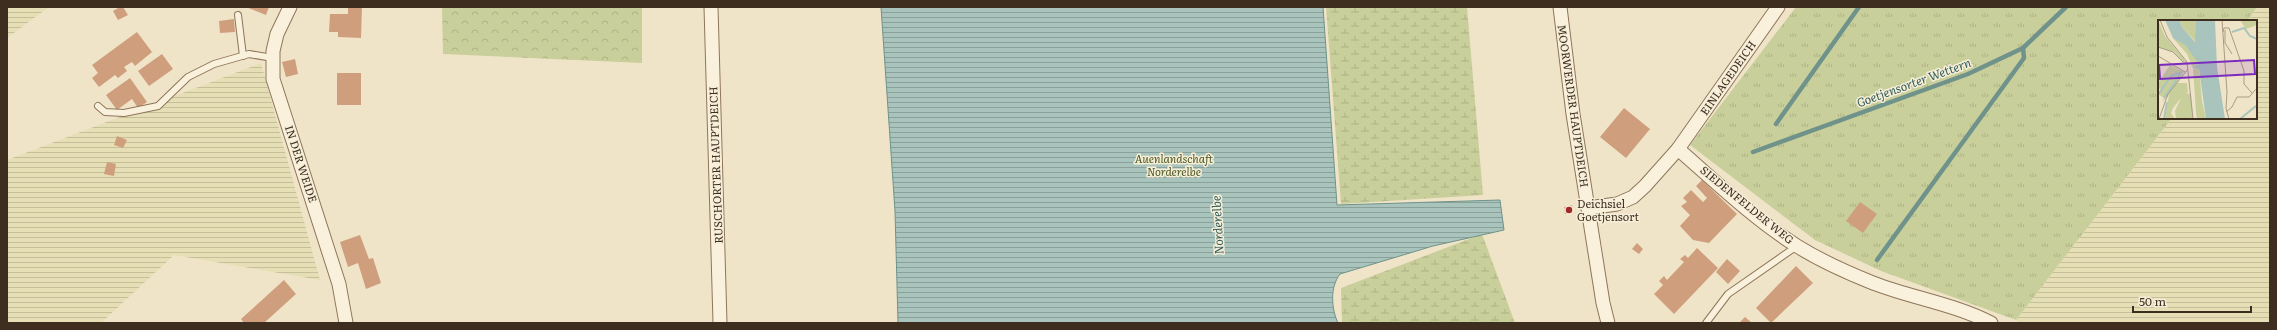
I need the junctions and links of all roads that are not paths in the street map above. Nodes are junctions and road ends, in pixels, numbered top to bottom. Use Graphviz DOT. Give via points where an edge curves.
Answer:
graph roads {
  1 [pos="290,7"];
  2 [pos="711,7"];
  3 [pos="1560,7"];
  4 [pos="1778,7"];
  5 [pos="238,15"];
  6 [pos="243,56"];
  7 [pos="273,58"];
  8 [pos="98,106"];
  9 [pos="1678,148"];
  10 [pos="1588,208"];
  11 [pos="1797,246"];
  12 [pos="346,323"];
  13 [pos="720,323"];
  14 [pos="1608,323"];
  15 [pos="1706,323"];
  16 [pos="1991,323"];
  1 -- 7 [label="street, IN DER WEIDE" via="277,34"];
  2 -- 13 [label="street, RUSCHORTER HAUPTDEICH"];
  3 -- 10 [label="street, MOORWERDER HAUPTDEICH"];
  4 -- 9 [label="street, EINLAGEDEICH"];
  5 -- 6 [label="lane"];
  6 -- 7 [label="lane" via="249,54"];
  6 -- 8 [label="lane" via="214,64 188,77 158,106 124,114 104,112"];
  7 -- 12 [label="street, IN DER WEIDE" via="273,79 339,284"];
  9 -- 10 [label="street" via="1633,197 1617,204"];
  9 -- 11 [label="street, SIEDENFELDER WEG" via="1746,207"];
  10 -- 14 [label="street, MOORWERDER HAUPTDEICH"];
  11 -- 15 [label="lane" via="1728,294"];
  11 -- 16 [label="street, SIEDENFELDER WEG" via="1875,284 1954,308"];
}
